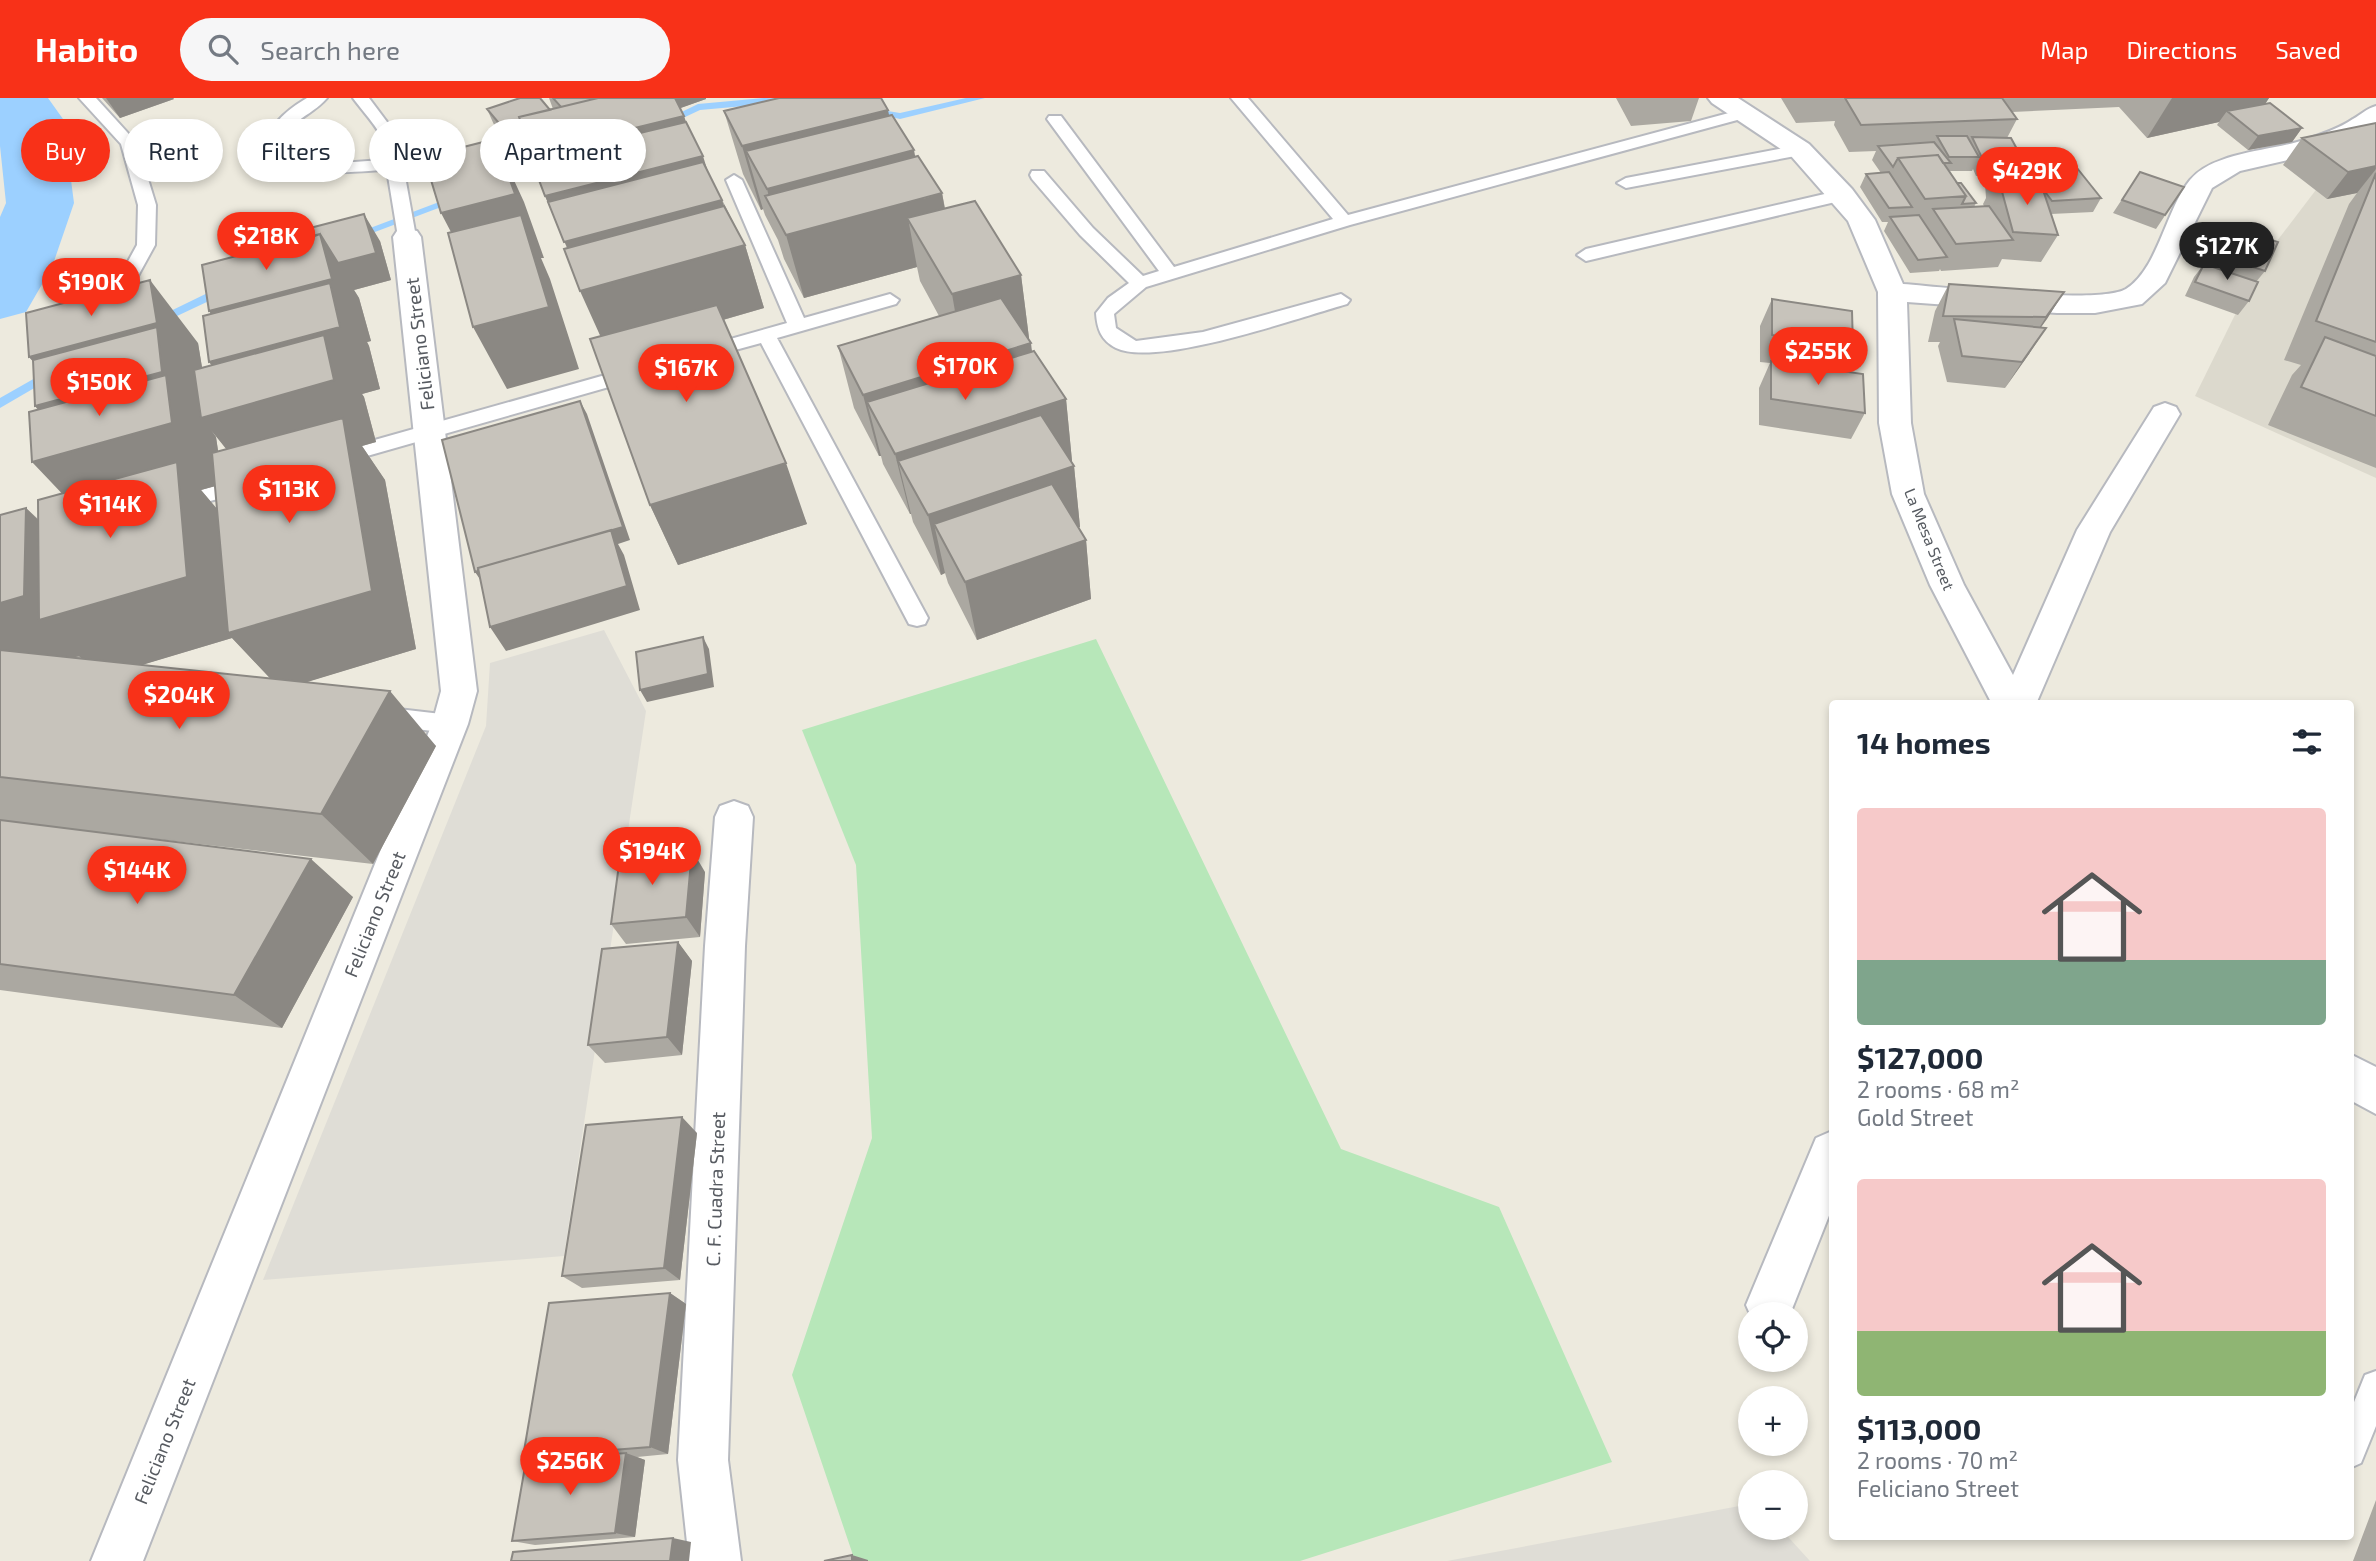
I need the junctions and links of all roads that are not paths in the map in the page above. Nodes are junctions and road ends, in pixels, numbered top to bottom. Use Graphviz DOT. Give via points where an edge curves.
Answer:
graph roads {
  1 [pos="87,98"];
  2 [pos="319,98"];
  3 [pos="361,98"];
  4 [pos="1239,98"];
  5 [pos="1733,106"];
  6 [pos="2376,114"];
  7 [pos="377,119"];
  8 [pos="1055,119"];
  9 [pos="1800,150"];
  10 [pos="369,166"];
  11 [pos="1038,175"];
  12 [pos="734,180"];
  13 [pos="398,182"];
  14 [pos="1626,183"];
  15 [pos="1842,195"];
  16 [pos="1344,221"];
  17 [pos="407,237"];
  18 [pos="1586,255"];
  19 [pos="1170,274"];
  20 [pos="1140,282"];
  21 [pos="1892,292"];
  22 [pos="890,300"];
  23 [pos="1341,300"];
  24 [pos="799,326"];
  25 [pos="91,333"];
  26 [pos="766,335"];
  27 [pos="688,358"];
  28 [pos="649,369"];
  29 [pos="2165,414"];
  30 [pos="429,432"];
  31 [pos="310,466"];
  32 [pos="271,477"];
  33 [pos="157,509"];
  34 [pos="917,618"];
  35 [pos="2008,700"];
  36 [pos="2020,700"];
  37 [pos="353,713"];
  38 [pos="450,724"];
  39 [pos="734,817"];
  40 [pos="1829,1160"];
  41 [pos="1771,1302"];
  42 [pos="2376,1386"];
  43 [pos="2354,1442"];
  44 [pos="117,1561"];
  45 [pos="715,1561"];
  1 -- 25 [label="lane" via="129,144 147,205 146,245 110,313"];
  2 -- 10 [label="lane" via="294,113 277,131 271,152 311,166"];
  3 -- 7 [label="lane"];
  4 -- 16 [label="lane"];
  5 -- 9 [label="street, La Mesa Street"];
  5 -- 16 [label="lane"];
  6 -- 21 [label="street" via="2361,126 2313,146 2231,165 2201,183 2151,283 2132,298 2057,304"];
  8 -- 19 [label="lane"];
  9 -- 14 [label="lane"];
  9 -- 15 [label="street, La Mesa Street"];
  11 -- 20 [label="lane" via="1083,230"];
  12 -- 24 [label="lane"];
  13 -- 17 [label="lane"];
  15 -- 18 [label="lane"];
  15 -- 21 [label="street, La Mesa Street" via="1861,220"];
  16 -- 19 [label="lane"];
  17 -- 30 [label="street, Feliciano Street"];
  19 -- 20 [label="lane"];
  20 -- 23 [label="lane" via="1105,313 1107,330 1135,347 1203,338"];
  21 -- 35 [label="street, La Mesa Street" via="1895,423 1908,494 1947,585"];
  22 -- 24 [label="lane"];
  24 -- 26 [label="lane"];
  26 -- 27 [label="lane"];
  26 -- 34 [label="lane"];
  28 -- 30 [label="lane"];
  29 -- 36 [label="street" via="2094,530"];
  30 -- 31 [label="lane"];
  30 -- 38 [label="street, Feliciano Street" via="460,691"];
  32 -- 33 [label="lane"];
  37 -- 38 [label="lane"];
  38 -- 44 [label="street, Feliciano Street"];
  39 -- 45 [label="street, C. F. Cuadra Street" via="703,1460"];
  40 -- 41 [label="street"];
  42 -- 43 [label="lane"];
}
